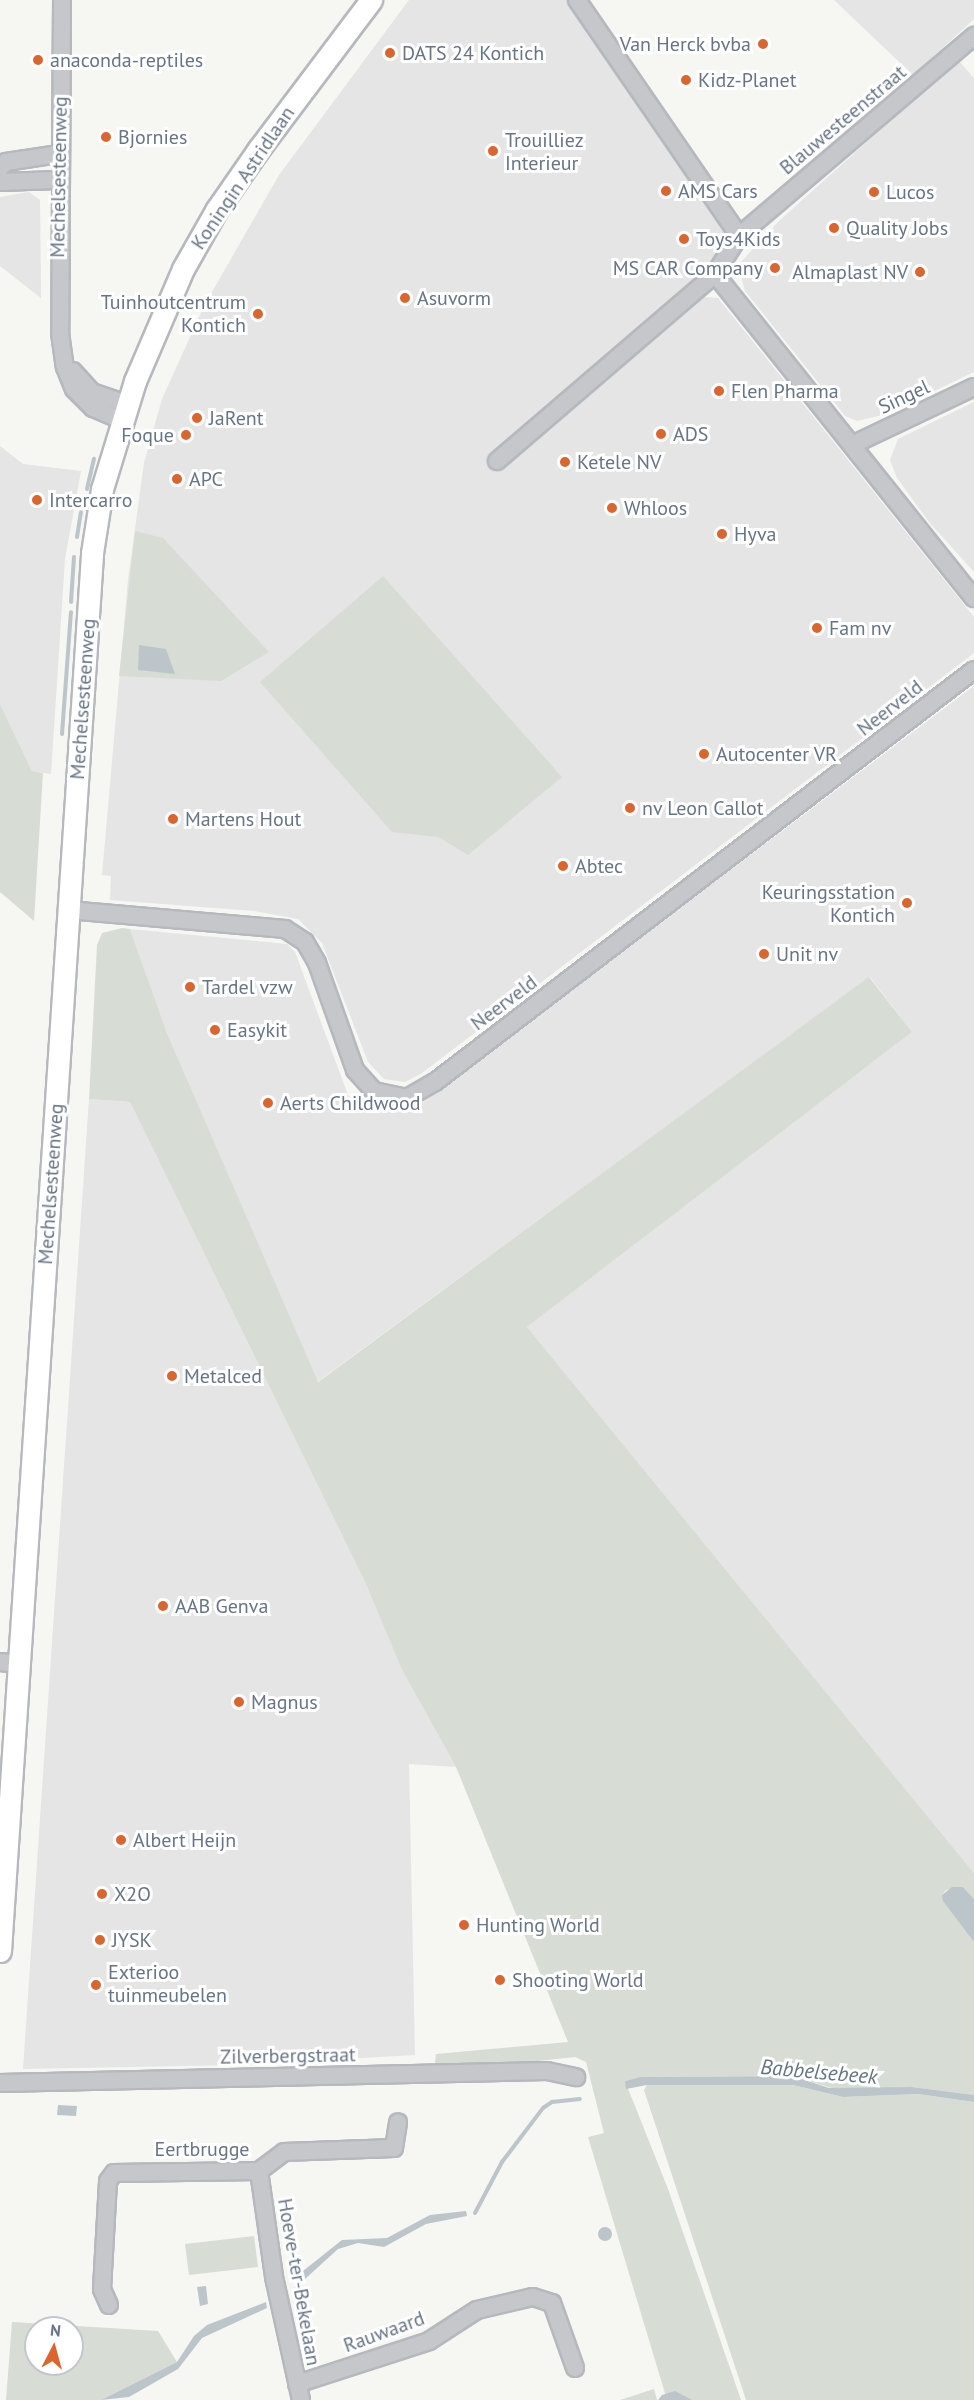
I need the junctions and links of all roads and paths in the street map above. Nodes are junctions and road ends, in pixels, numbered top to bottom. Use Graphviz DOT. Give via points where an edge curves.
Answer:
graph roads {
  1 [pos="62,0"];
  2 [pos="371,0"];
  3 [pos="577,0"];
  4 [pos="974,36"];
  5 [pos="59,154"];
  6 [pos="0,168"];
  7 [pos="58,180"];
  8 [pos="0,182"];
  9 [pos="739,236"];
  10 [pos="716,274"];
  11 [pos="974,387"];
  12 [pos="124,412"];
  13 [pos="852,444"];
  14 [pos="497,461"];
  15 [pos="974,598"];
  16 [pos="974,670"];
  17 [pos="68,910"];
  18 [pos="9,1663"];
  19 [pos="0,1951"];
  20 [pos="576,2078"];
  21 [pos="0,2082"];
  22 [pos="398,2122"];
  23 [pos="259,2171"];
  24 [pos="109,2305"];
  25 [pos="575,2368"];
  26 [pos="299,2392"];
  1 -- 5 [label="street, Mechelsesteenweg"];
  2 -- 12 [label="main road, Koningin Astridlaan" via="217,209 153,333"];
  3 -- 9 [label="street"];
  4 -- 9 [label="street, Blauwesteenstraat"];
  5 -- 6 [label="street" via="6,162"];
  5 -- 7 [label="street, Mechelsesteenweg"];
  7 -- 8 [label="street"];
  7 -- 12 [label="street, Mechelsesteenweg" via="57,278 63,354 74,389 85,402"];
  9 -- 10 [label="street, Blauwesteenstraat"];
  10 -- 13 [label="street"];
  10 -- 14 [label="street, Blauwesteenstraat"];
  11 -- 13 [label="street, Singel"];
  12 -- 17 [label="main road, Mechelsesteenweg" via="102,489 92,553"];
  13 -- 15 [label="street"];
  16 -- 17 [label="street, Neerveld" via="435,1082 407,1098 374,1090 355,1070 317,963 305,942 285,929"];
  17 -- 18 [label="main road, Mechelsesteenweg"];
  18 -- 19 [label="main road, Mechelsesteenweg"];
  20 -- 21 [label="street, Zilverbergstraat" via="547,2071"];
  22 -- 23 [label="street, Eertbrugge" via="394,2148 289,2151"];
  23 -- 24 [label="street, Eertbrugge" via="155,2170 111,2175 102,2289"];
  23 -- 26 [label="street, Hoeve-ter-Bekelaan" via="274,2277"];
  25 -- 26 [label="street, Rauwaard" via="552,2303 533,2298 477,2310 429,2342"];
}
